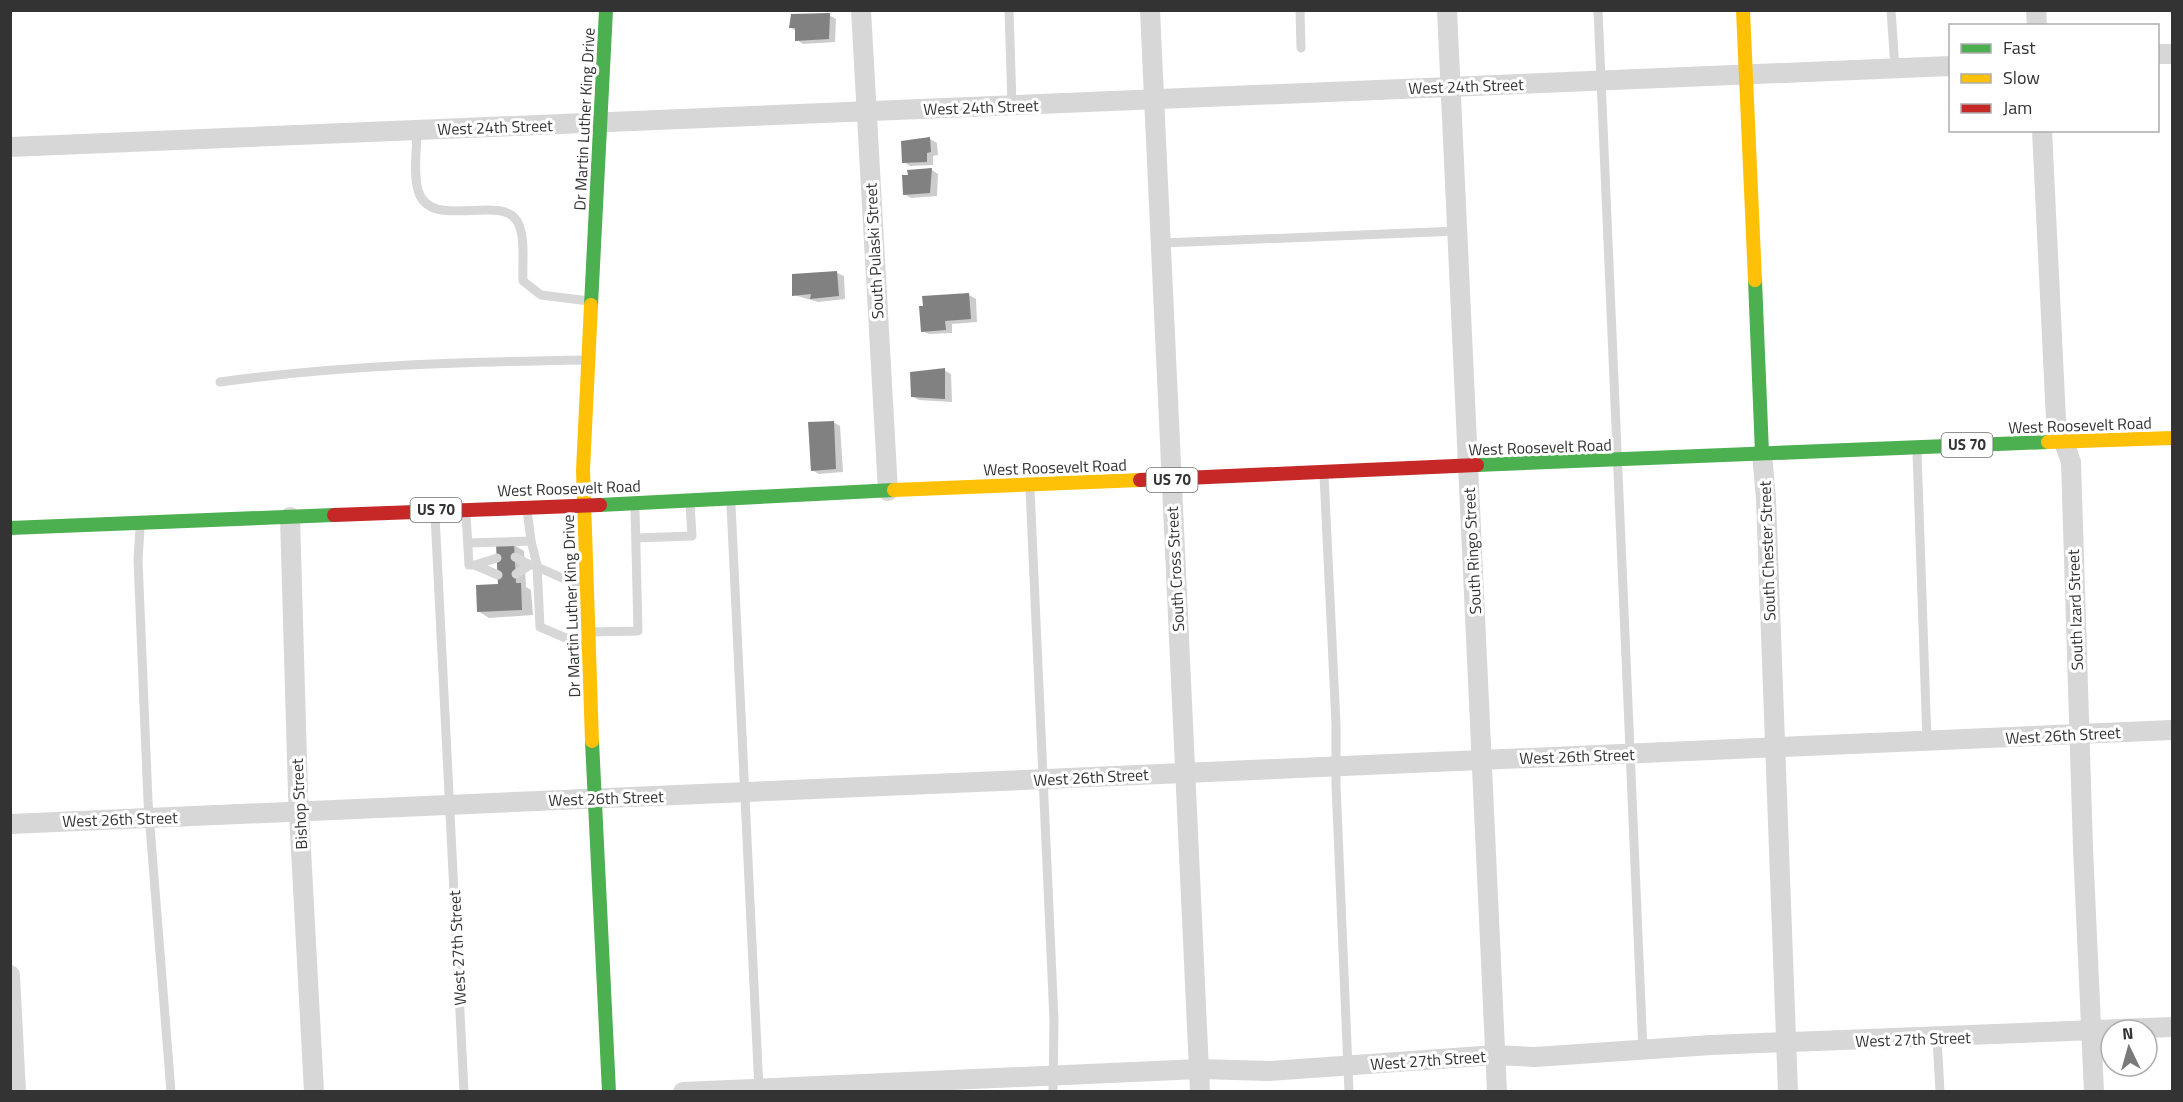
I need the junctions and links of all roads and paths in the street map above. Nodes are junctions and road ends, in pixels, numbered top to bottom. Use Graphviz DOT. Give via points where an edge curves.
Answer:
graph roads {
  1 [pos="606,10"];
  2 [pos="861,10"];
  3 [pos="1009,10"];
  4 [pos="1150,10"];
  5 [pos="1300,10"];
  6 [pos="1447,10"];
  7 [pos="1598,10"];
  8 [pos="1743,10"];
  9 [pos="1891,10"];
  10 [pos="1301,48"];
  11 [pos="1949,66"];
  12 [pos="1895,68"];
  13 [pos="1746,75"];
  14 [pos="1602,81"];
  15 [pos="1450,86"];
  16 [pos="1155,100"];
  17 [pos="1012,105"];
  18 [pos="865,111"];
  19 [pos="602,122"];
  20 [pos="417,130"];
  21 [pos="2042,132"];
  22 [pos="10,147"];
  23 [pos="1458,231"];
  24 [pos="1163,243"];
  25 [pos="591,301"];
  26 [pos="587,360"];
  27 [pos="220,382"];
  28 [pos="2172,438"];
  29 [pos="2064,442"];
  30 [pos="1917,447"];
  31 [pos="1762,453"];
  32 [pos="1618,460"];
  33 [pos="1467,467"];
  34 [pos="1324,473"];
  35 [pos="1171,480"];
  36 [pos="1029,484"];
  37 [pos="888,491"];
  38 [pos="731,500"];
  39 [pos="690,501"];
  40 [pos="635,503"];
  41 [pos="583,504"];
  42 [pos="527,506"];
  43 [pos="466,508"];
  44 [pos="435,510"];
  45 [pos="290,517"];
  46 [pos="141,522"];
  47 [pos="10,528"];
  48 [pos="636,538"];
  49 [pos="531,541"];
  50 [pos="468,543"];
  51 [pos="515,556"];
  52 [pos="497,558"];
  53 [pos="475,565"];
  54 [pos="534,565"];
  55 [pos="498,574"];
  56 [pos="516,574"];
  57 [pos="586,581"];
  58 [pos="588,632"];
  59 [pos="589,648"];
  60 [pos="2172,730"];
  61 [pos="2079,734"];
  62 [pos="1927,741"];
  63 [pos="1775,748"];
  64 [pos="1629,754"];
  65 [pos="1484,760"];
  66 [pos="1337,766"];
  67 [pos="1184,773"];
  68 [pos="1044,779"];
  69 [pos="744,792"];
  70 [pos="594,798"];
  71 [pos="451,804"];
  72 [pos="299,811"];
  73 [pos="150,818"];
  74 [pos="10,824"];
  75 [pos="10,975"];
  76 [pos="2172,1027"];
  77 [pos="2093,1030"];
  78 [pos="1936,1038"];
  79 [pos="1786,1042"];
  80 [pos="1643,1051"];
  81 [pos="1496,1055"];
  82 [pos="1348,1065"];
  83 [pos="1199,1069"];
  84 [pos="1052,1084"];
  85 [pos="759,1090"];
  86 [pos="16,1092"];
  87 [pos="171,1092"];
  88 [pos="314,1092"];
  89 [pos="464,1092"];
  90 [pos="609,1092"];
  91 [pos="683,1092"];
  92 [pos="1200,1092"];
  93 [pos="1349,1092"];
  94 [pos="1497,1092"];
  95 [pos="1788,1092"];
  96 [pos="1940,1092"];
  97 [pos="2094,1092"];
  1 -- 19 [label="main road, Dr Martin Luther King Drive"];
  2 -- 18 [label="street, South Pulaski Street"];
  3 -- 17 [label="lane"];
  4 -- 16 [label="street, South Cross Street"];
  5 -- 10 [label="lane"];
  6 -- 15 [label="street, South Ringo Street"];
  7 -- 14 [label="lane"];
  8 -- 13 [label="main road, South Chester Street"];
  9 -- 12 [label="lane"];
  11 -- 12 [label="street, West 24th Street"];
  12 -- 13 [label="street, West 24th Street"];
  13 -- 14 [label="street, West 24th Street"];
  13 -- 31 [label="main road, South Chester Street"];
  14 -- 15 [label="street, West 24th Street"];
  14 -- 32 [label="lane"];
  15 -- 16 [label="street, West 24th Street"];
  15 -- 23 [label="street, South Ringo Street"];
  16 -- 17 [label="street, West 24th Street"];
  16 -- 24 [label="street, South Cross Street"];
  17 -- 18 [label="street, West 24th Street"];
  18 -- 19 [label="street, West 24th Street"];
  18 -- 37 [label="street, South Pulaski Street"];
  19 -- 20 [label="street, West 24th Street"];
  19 -- 25 [label="main road, Dr Martin Luther King Drive"];
  20 -- 22 [label="street, West 24th Street"];
  20 -- 25 [label="lane" via="417,190 423,201 449,211 500,210 511,215 521,236 523,280 541,295"];
  21 -- 29 [label="street, South Izard Street" via="2056,420"];
  23 -- 24 [label="lane"];
  23 -- 33 [label="street, South Ringo Street"];
  24 -- 35 [label="street, South Cross Street"];
  25 -- 26 [label="main road, Dr Martin Luther King Drive"];
  26 -- 27 [label="lane" via="301,371"];
  26 -- 41 [label="main road, Dr Martin Luther King Drive"];
  28 -- 29 [label="main road, West Roosevelt Road / US 70"];
  29 -- 30 [label="main road, West Roosevelt Road / US 70"];
  29 -- 61 [label="street, South Izard Street" via="2071,462"];
  30 -- 31 [label="main road, West Roosevelt Road / US 70"];
  30 -- 62 [label="lane"];
  31 -- 32 [label="main road, West Roosevelt Road / US 70"];
  31 -- 63 [label="street, South Chester Street"];
  32 -- 33 [label="main road, West Roosevelt Road / US 70"];
  32 -- 64 [label="lane"];
  33 -- 34 [label="main road, West Roosevelt Road / US 70"];
  33 -- 65 [label="street, South Ringo Street"];
  34 -- 35 [label="main road, West Roosevelt Road / US 70"];
  34 -- 66 [label="lane"];
  35 -- 36 [label="main road, West Roosevelt Road / US 70"];
  35 -- 67 [label="street, South Cross Street"];
  36 -- 37 [label="main road, West Roosevelt Road / US 70"];
  36 -- 68 [label="lane"];
  37 -- 38 [label="main road, West Roosevelt Road / US 70"];
  38 -- 39 [label="main road, West Roosevelt Road / US 70"];
  38 -- 69 [label="lane"];
  39 -- 40 [label="main road, West Roosevelt Road / US 70"];
  39 -- 48 [label="lane" via="692,536"];
  40 -- 41 [label="main road, West Roosevelt Road / US 70"];
  40 -- 48 [label="lane"];
  41 -- 42 [label="main road, West Roosevelt Road / US 70"];
  41 -- 57 [label="main road, Dr Martin Luther King Drive"];
  42 -- 43 [label="main road, West Roosevelt Road / US 70"];
  42 -- 49 [label="lane"];
  43 -- 44 [label="main road, West Roosevelt Road / US 70"];
  43 -- 50 [label="lane"];
  44 -- 45 [label="main road, West Roosevelt Road / US 70"];
  44 -- 71 [label="lane, West 27th Street"];
  45 -- 46 [label="main road, West Roosevelt Road / US 70"];
  45 -- 72 [label="street, Bishop Street"];
  46 -- 47 [label="main road, West Roosevelt Road / US 70"];
  46 -- 73 [label="lane" via="138,560"];
  48 -- 58 [label="lane" via="638,631"];
  49 -- 50 [label="lane"];
  49 -- 54 [label="lane"];
  50 -- 53 [label="lane" via="469,565"];
  51 -- 54 [label="lane"];
  52 -- 53 [label="lane"];
  53 -- 55 [label="lane"];
  54 -- 56 [label="lane"];
  54 -- 57 [label="lane" via="571,582"];
  54 -- 59 [label="lane" via="540,627"];
  57 -- 58 [label="main road, Dr Martin Luther King Drive"];
  58 -- 59 [label="main road, Dr Martin Luther King Drive"];
  59 -- 70 [label="main road, Dr Martin Luther King Drive"];
  60 -- 61 [label="street, West 26th Street"];
  61 -- 62 [label="street, West 26th Street"];
  61 -- 77 [label="street, South Izard Street"];
  62 -- 63 [label="street, West 26th Street"];
  63 -- 64 [label="street, West 26th Street"];
  63 -- 79 [label="street, South Chester Street"];
  64 -- 65 [label="street, West 26th Street"];
  64 -- 80 [label="lane"];
  65 -- 66 [label="street, West 26th Street"];
  65 -- 81 [label="street, South Ringo Street"];
  66 -- 67 [label="street, West 26th Street"];
  66 -- 82 [label="lane"];
  67 -- 68 [label="street, West 26th Street"];
  67 -- 83 [label="street, South Cross Street"];
  68 -- 69 [label="street, West 26th Street"];
  68 -- 84 [label="lane"];
  69 -- 70 [label="street, West 26th Street"];
  69 -- 85 [label="lane"];
  70 -- 71 [label="street, West 26th Street"];
  70 -- 90 [label="main road, Dr Martin Luther King Drive"];
  71 -- 72 [label="street, West 26th Street"];
  71 -- 89 [label="lane, West 27th Street"];
  72 -- 73 [label="street, West 26th Street"];
  72 -- 88 [label="street, Bishop Street"];
  73 -- 74 [label="street, West 26th Street"];
  73 -- 87 [label="lane"];
  75 -- 86 [label="street"];
  76 -- 77 [label="street, West 27th Street"];
  77 -- 78 [label="street, West 27th Street"];
  77 -- 97 [label="street, South Izard Street"];
  78 -- 79 [label="street, West 27th Street"];
  78 -- 96 [label="lane"];
  79 -- 80 [label="street, West 27th Street"];
  79 -- 95 [label="street, South Chester Street"];
  80 -- 81 [label="street, West 27th Street" via="1535,1057"];
  81 -- 82 [label="street, West 27th Street"];
  81 -- 94 [label="street, South Ringo Street"];
  82 -- 83 [label="street, West 27th Street" via="1269,1071"];
  82 -- 93 [label="lane"];
  83 -- 84 [label="street, West 27th Street"];
  83 -- 92 [label="street, South Cross Street"];
  84 -- 85 [label="street, West 27th Street"];
  85 -- 91 [label="street, West 27th Street"];
}
